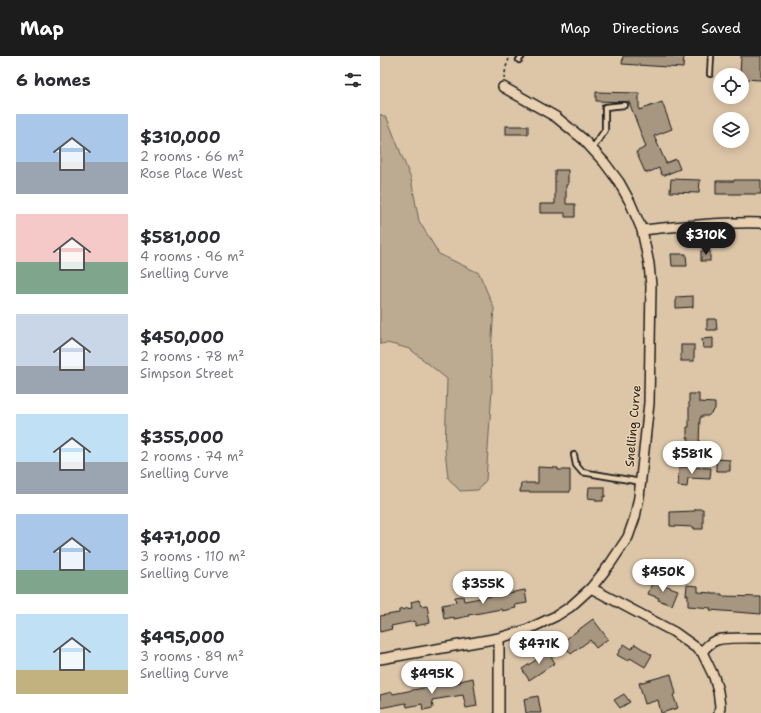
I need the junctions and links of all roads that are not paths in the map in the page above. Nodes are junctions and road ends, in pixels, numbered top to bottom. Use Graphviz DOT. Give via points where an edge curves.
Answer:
graph roads {
  1 [pos="711,56"];
  2 [pos="710,74"];
  3 [pos="504,87"];
  4 [pos="625,105"];
  5 [pos="592,149"];
  6 [pos="761,223"];
  7 [pos="642,230"];
  8 [pos="574,455"];
  9 [pos="641,482"];
  10 [pos="590,588"];
  11 [pos="499,638"];
  12 [pos="761,638"];
  13 [pos="702,652"];
  14 [pos="380,659"];
  15 [pos="499,713"];
  16 [pos="719,713"];
  1 -- 2 [label="lane"];
  3 -- 5 [label="street, Snelling Curve" via="556,117 583,138"];
  4 -- 5 [label="lane" via="605,107 605,130"];
  5 -- 7 [label="street, Snelling Curve" via="619,182"];
  6 -- 7 [label="street"];
  7 -- 9 [label="street, Snelling Curve" via="651,286 649,403"];
  8 -- 9 [label="lane" via="576,465 582,472"];
  9 -- 10 [label="street, Snelling Curve" via="635,517 628,537"];
  10 -- 11 [label="street, Snelling Curve" via="556,616 526,630"];
  10 -- 13 [label="street" via="674,632"];
  11 -- 14 [label="street, Snelling Curve"];
  11 -- 15 [label="street"];
  12 -- 13 [label="street" via="717,640 708,644"];
  13 -- 16 [label="street" via="718,691"];
}
